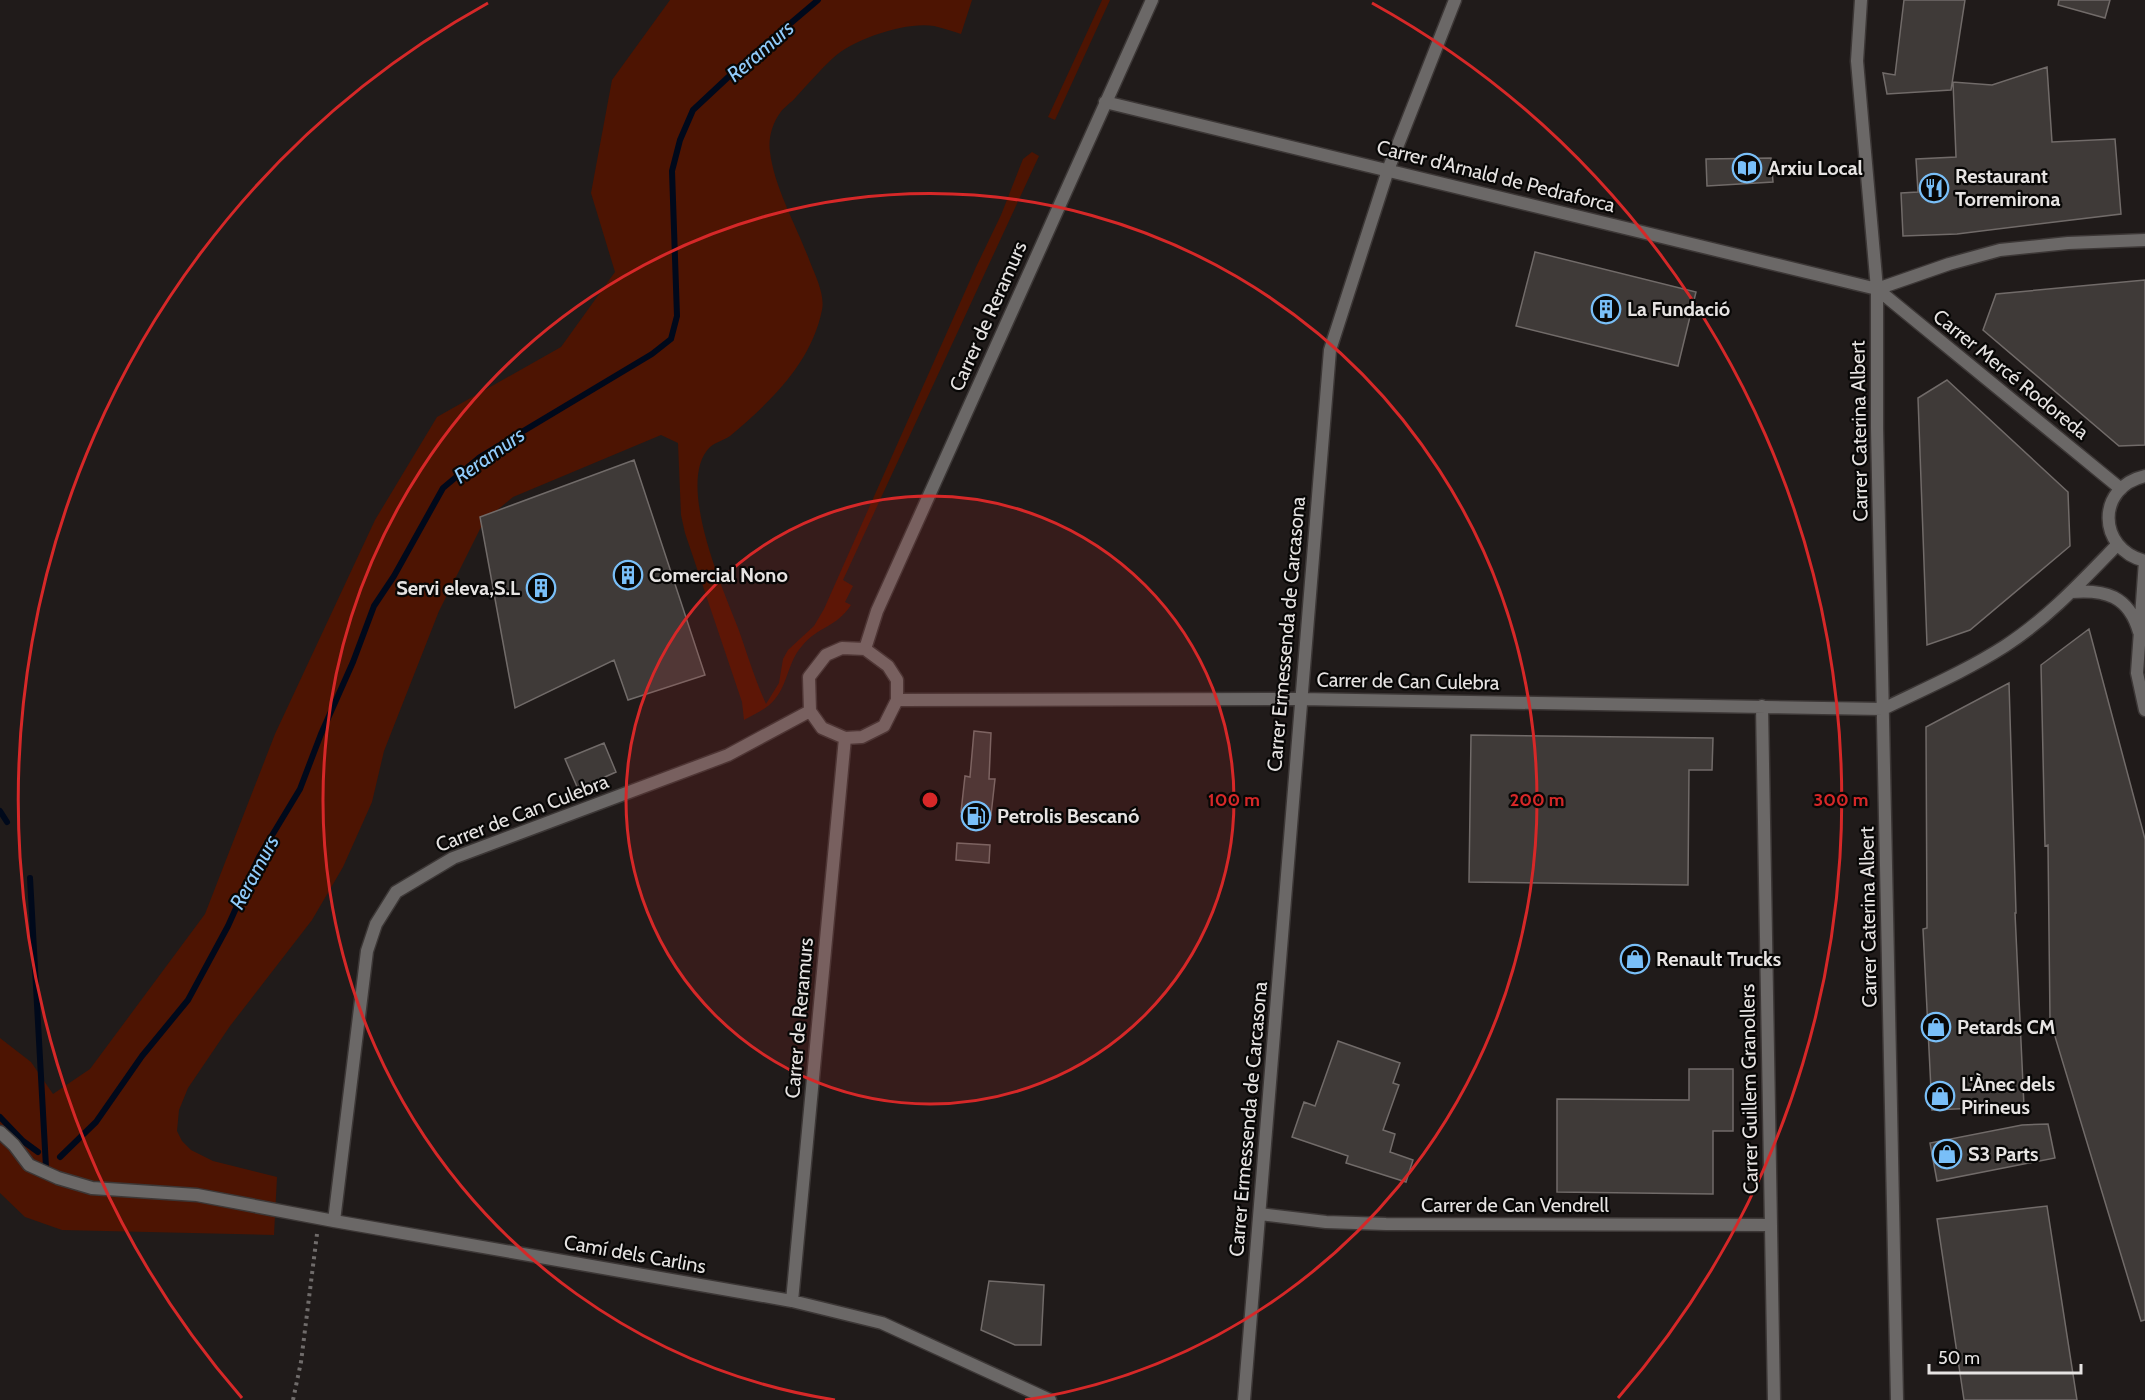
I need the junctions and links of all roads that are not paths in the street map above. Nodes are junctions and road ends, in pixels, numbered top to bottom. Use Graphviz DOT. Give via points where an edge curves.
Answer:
graph roads {
  1 [pos="1152,0"];
  2 [pos="1455,0"];
  3 [pos="1861,0"];
  4 [pos="1105,102"];
  5 [pos="1388,170"];
  6 [pos="2145,240"];
  7 [pos="1877,289"];
  8 [pos="2145,476"];
  9 [pos="2121,489"];
  10 [pos="2117,545"];
  11 [pos="2145,561"];
  12 [pos="2071,592"];
  13 [pos="2140,636"];
  14 [pos="864,649"];
  15 [pos="1300,699"];
  16 [pos="897,700"];
  17 [pos="1762,706"];
  18 [pos="1883,709"];
  19 [pos="2145,710"];
  20 [pos="810,711"];
  21 [pos="845,738"];
  22 [pos="0,1132"];
  23 [pos="1260,1214"];
  24 [pos="334,1221"];
  25 [pos="1771,1225"];
  26 [pos="792,1301"];
  27 [pos="1050,1400"];
  28 [pos="1244,1400"];
  29 [pos="1774,1400"];
  30 [pos="1897,1400"];
  1 -- 4 [label="street, Carrer de Reramurs"];
  2 -- 5 [label="street, Carrer Ermessenda de Carcasona"];
  3 -- 7 [label="street, Carrer Caterina Albert" via="1857,61"];
  4 -- 5 [label="street, Carrer d'Arnald de Pedraforca"];
  4 -- 14 [label="street, Carrer de Reramurs" via="877,611"];
  5 -- 7 [label="street, Carrer d'Arnald de Pedraforca"];
  5 -- 15 [label="street, Carrer Ermessenda de Carcasona" via="1330,350"];
  6 -- 7 [label="street" via="2000,250"];
  7 -- 9 [label="street, Carrer Mercé Rodoreda"];
  7 -- 18 [label="street, Carrer Caterina Albert"];
  8 -- 9 [label="street"];
  9 -- 10 [label="street" via="2109,512 2110,529"];
  10 -- 11 [label="street"];
  10 -- 12 [label="street"];
  11 -- 13 [label="street"];
  12 -- 13 [label="street" via="2092,590 2123,602"];
  12 -- 18 [label="street" via="2007,645"];
  13 -- 19 [label="street" via="2137,673"];
  14 -- 16 [label="street" via="888,666 897,680"];
  14 -- 20 [label="street" via="842,648 826,655 809,676"];
  15 -- 16 [label="street, Carrer de Can Culebra"];
  15 -- 17 [label="street, Carrer de Can Culebra"];
  15 -- 23 [label="street, Carrer Ermessenda de Carcasona"];
  16 -- 21 [label="street" via="884,726 862,737"];
  17 -- 18 [label="street, Carrer de Can Culebra"];
  17 -- 25 [label="street, Carrer Guillem Granollers"];
  18 -- 30 [label="street, Carrer Caterina Albert"];
  20 -- 21 [label="street" via="822,728"];
  20 -- 24 [label="street, Carrer de Can Culebra" via="728,755 453,858 396,892 376,924 367,951"];
  21 -- 26 [label="street, Carrer de Reramurs"];
  22 -- 24 [label="street, Camí dels Carlins" via="29,1165 92,1188 197,1195"];
  23 -- 25 [label="street, Carrer de Can Vendrell" via="1386,1224"];
  23 -- 28 [label="street, Carrer Ermessenda de Carcasona"];
  24 -- 26 [label="street, Camí dels Carlins"];
  25 -- 29 [label="street, Carrer Guillem Granollers"];
  26 -- 27 [label="street, Camí dels Carlins" via="882,1323"];
}
